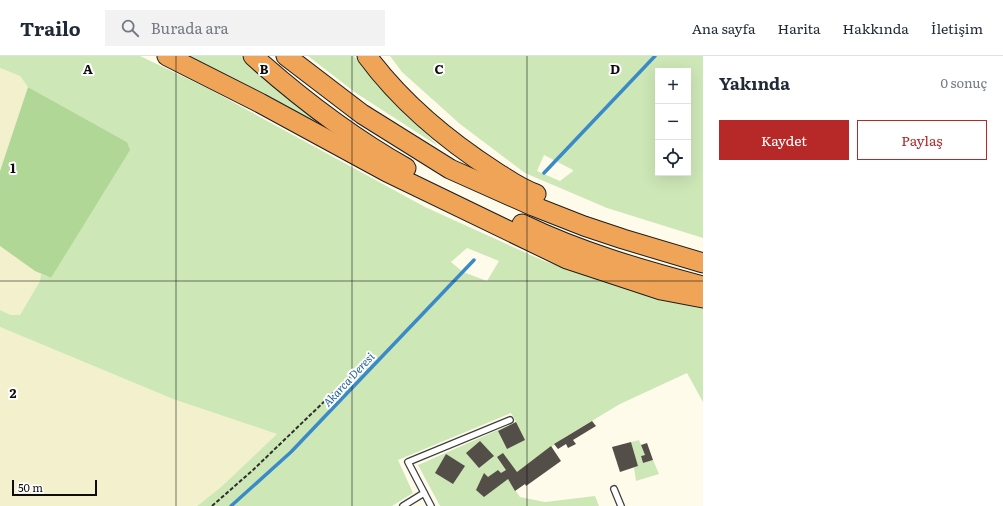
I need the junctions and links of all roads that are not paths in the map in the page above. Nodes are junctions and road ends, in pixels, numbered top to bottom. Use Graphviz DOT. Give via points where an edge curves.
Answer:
graph roads {
  1 [pos="167,56"];
  2 [pos="253,56"];
  3 [pos="286,56"];
  4 [pos="367,56"];
  5 [pos="703,253"];
  6 [pos="703,262"];
  7 [pos="703,286"];
  8 [pos="703,298"];
  9 [pos="510,420"];
  10 [pos="614,489"];
  11 [pos="424,493"];
  12 [pos="403,506"];
  13 [pos="431,506"];
  14 [pos="621,506"];
  1 -- 8 [label="highway" via="387,172 567,259 661,290"];
  2 -- 7 [label="highway" via="284,84 350,133 436,186 537,231 597,254"];
  3 -- 6 [label="highway" via="362,114 450,169 584,226"];
  4 -- 5 [label="highway" via="382,77 439,130 473,157 524,190"];
  9 -- 11 [label="lane" via="408,462"];
  10 -- 14 [label="lane"];
  11 -- 12 [label="lane"];
  11 -- 13 [label="lane"];
}
